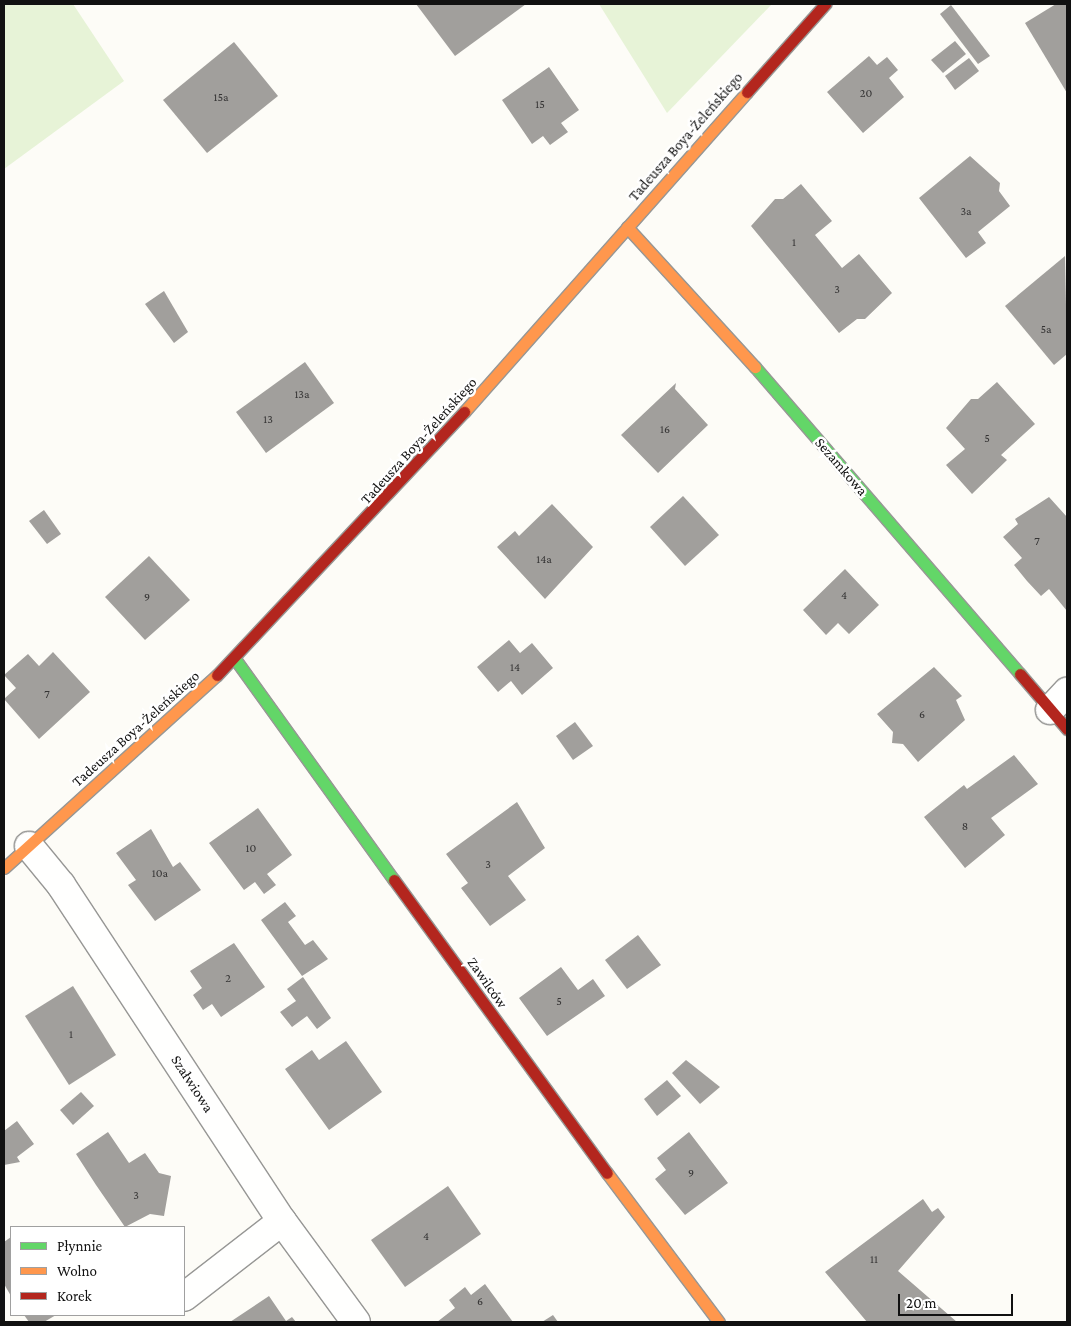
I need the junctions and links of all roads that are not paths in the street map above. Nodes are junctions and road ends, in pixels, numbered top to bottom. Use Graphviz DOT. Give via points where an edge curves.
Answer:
graph roads {
  1 [pos="826,4"];
  2 [pos="627,227"];
  3 [pos="235,658"];
  4 [pos="1062,710"];
  5 [pos="29,846"];
  6 [pos="4,868"];
  7 [pos="282,1221"];
  8 [pos="185,1296"];
  9 [pos="356,1322"];
  10 [pos="719,1322"];
  1 -- 2 [label="street, Tadeusza Boya-Żeleńskiego"];
  2 -- 3 [label="street, Tadeusza Boya-Żeleńskiego" via="380,506"];
  2 -- 4 [label="street, Sezamkowa" via="669,268"];
  3 -- 5 [label="street, Tadeusza Boya-Żeleńskiego"];
  3 -- 10 [label="street, Zawilców" via="554,1103"];
  5 -- 6 [label="street, Tadeusza Boya-Żeleńskiego"];
  5 -- 7 [label="street, Szałwiowa" via="61,884"];
  7 -- 8 [label="street"];
  7 -- 9 [label="street, Szałwiowa"];
}
